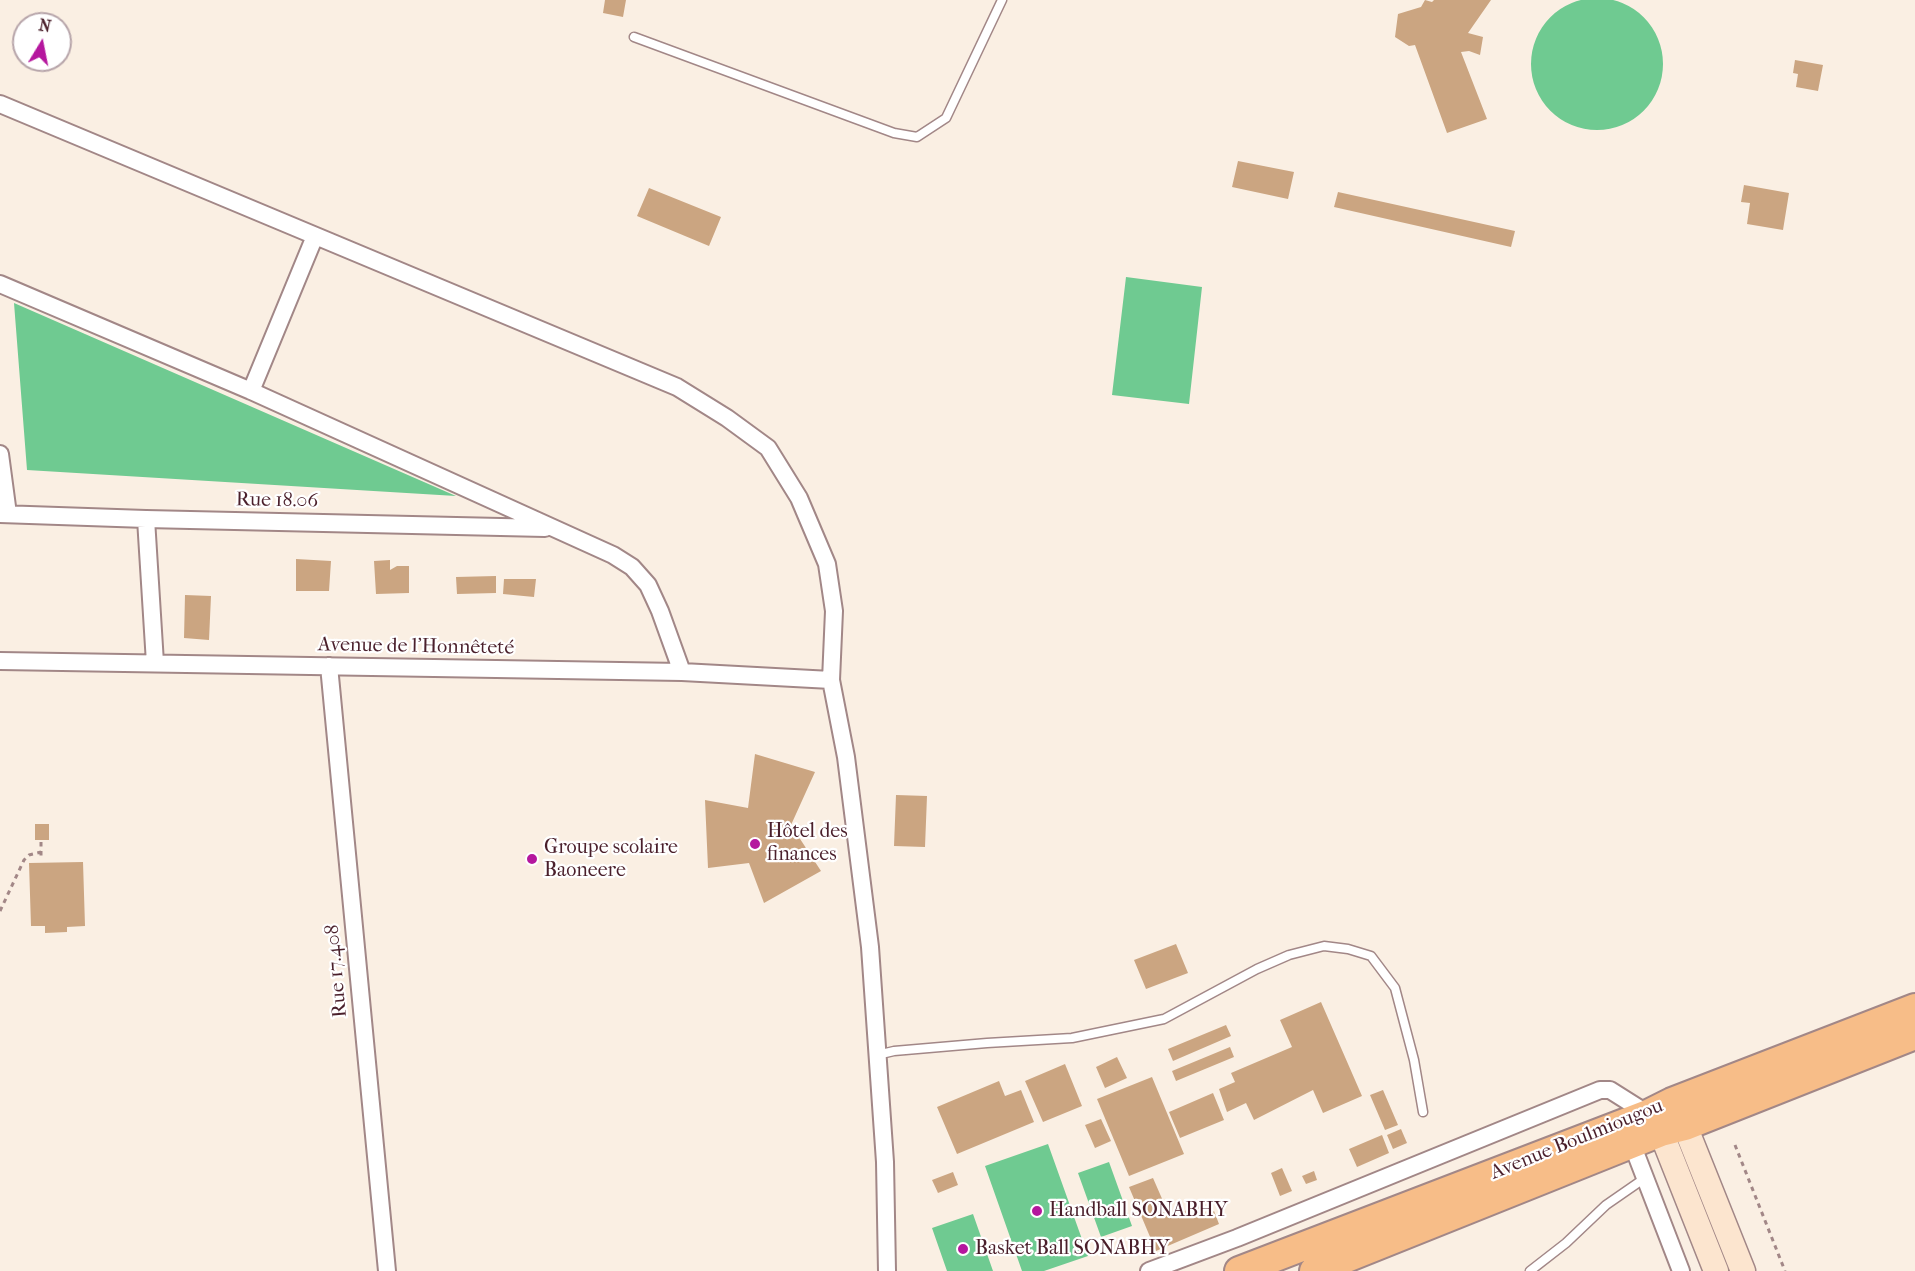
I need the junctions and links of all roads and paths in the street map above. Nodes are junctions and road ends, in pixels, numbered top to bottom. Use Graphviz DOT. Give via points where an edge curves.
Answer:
graph roads {
  1 [pos="1002,0"];
  2 [pos="634,37"];
  3 [pos="0,104"];
  4 [pos="315,236"];
  5 [pos="0,284"];
  6 [pos="251,391"];
  7 [pos="0,454"];
  8 [pos="4,514"];
  9 [pos="146,519"];
  10 [pos="554,528"];
  11 [pos="0,661"];
  12 [pos="155,663"];
  13 [pos="328,666"];
  14 [pos="682,672"];
  15 [pos="831,680"];
  16 [pos="41,842"];
  17 [pos="41,852"];
  18 [pos="41,860"];
  19 [pos="0,911"];
  20 [pos="1915,1008"];
  21 [pos="1915,1035"];
  22 [pos="877,1054"];
  23 [pos="1423,1112"];
  24 [pos="1667,1119"];
  25 [pos="1632,1144"];
  26 [pos="1735,1145"];
  27 [pos="1646,1178"];
  28 [pos="387,1271"];
  29 [pos="887,1271"];
  30 [pos="1149,1271"];
  31 [pos="1239,1271"];
  32 [pos="1314,1271"];
  33 [pos="1530,1271"];
  34 [pos="1681,1271"];
  35 [pos="1716,1271"];
  36 [pos="1743,1271"];
  37 [pos="1785,1271"];
  1 -- 2 [label="lane" via="946,118 917,137 894,133"];
  3 -- 4 [label="street"];
  4 -- 6 [label="street"];
  4 -- 15 [label="street" via="677,387 768,448 799,498 827,564 834,611"];
  5 -- 6 [label="street"];
  6 -- 10 [label="street"];
  7 -- 8 [label="street"];
  8 -- 9 [label="street, Rue 18.06"];
  9 -- 10 [label="street, Rue 18.06"];
  9 -- 12 [label="street"];
  10 -- 14 [label="street" via="613,555 632,567 648,585"];
  11 -- 12 [label="street, Avenue de l'Honnêteté"];
  12 -- 13 [label="street, Avenue de l'Honnêteté"];
  13 -- 14 [label="street, Avenue de l'Honnêteté"];
  13 -- 28 [label="street, Rue 17.408"];
  14 -- 15 [label="street, Avenue de l'Honnêteté"];
  15 -- 22 [label="street" via="846,757 867,925"];
  16 -- 17 [label="path"];
  17 -- 18 [label="path"];
  17 -- 19 [label="path" via="24,860"];
  20 -- 24 [label="highway, Avenue Boulmiougou"];
  21 -- 24 [label="highway, Avenue Boulmiougou"];
  22 -- 23 [label="lane" via="1072,1038 1164,1018 1268,964 1324,946 1371,956 1395,988"];
  22 -- 29 [label="street" via="885,1162"];
  24 -- 25 [label="highway, Avenue Boulmiougou"];
  24 -- 30 [label="street" via="1610,1090 1600,1090"];
  24 -- 31 [label="highway, Avenue Boulmiougou"];
  24 -- 35 [label="main road"];
  24 -- 36 [label="main road"];
  25 -- 27 [label="street"];
  25 -- 32 [label="highway, Avenue Boulmiougou"];
  26 -- 37 [label="path"];
  27 -- 33 [label="lane" via="1606,1205"];
  27 -- 34 [label="street"];
}
